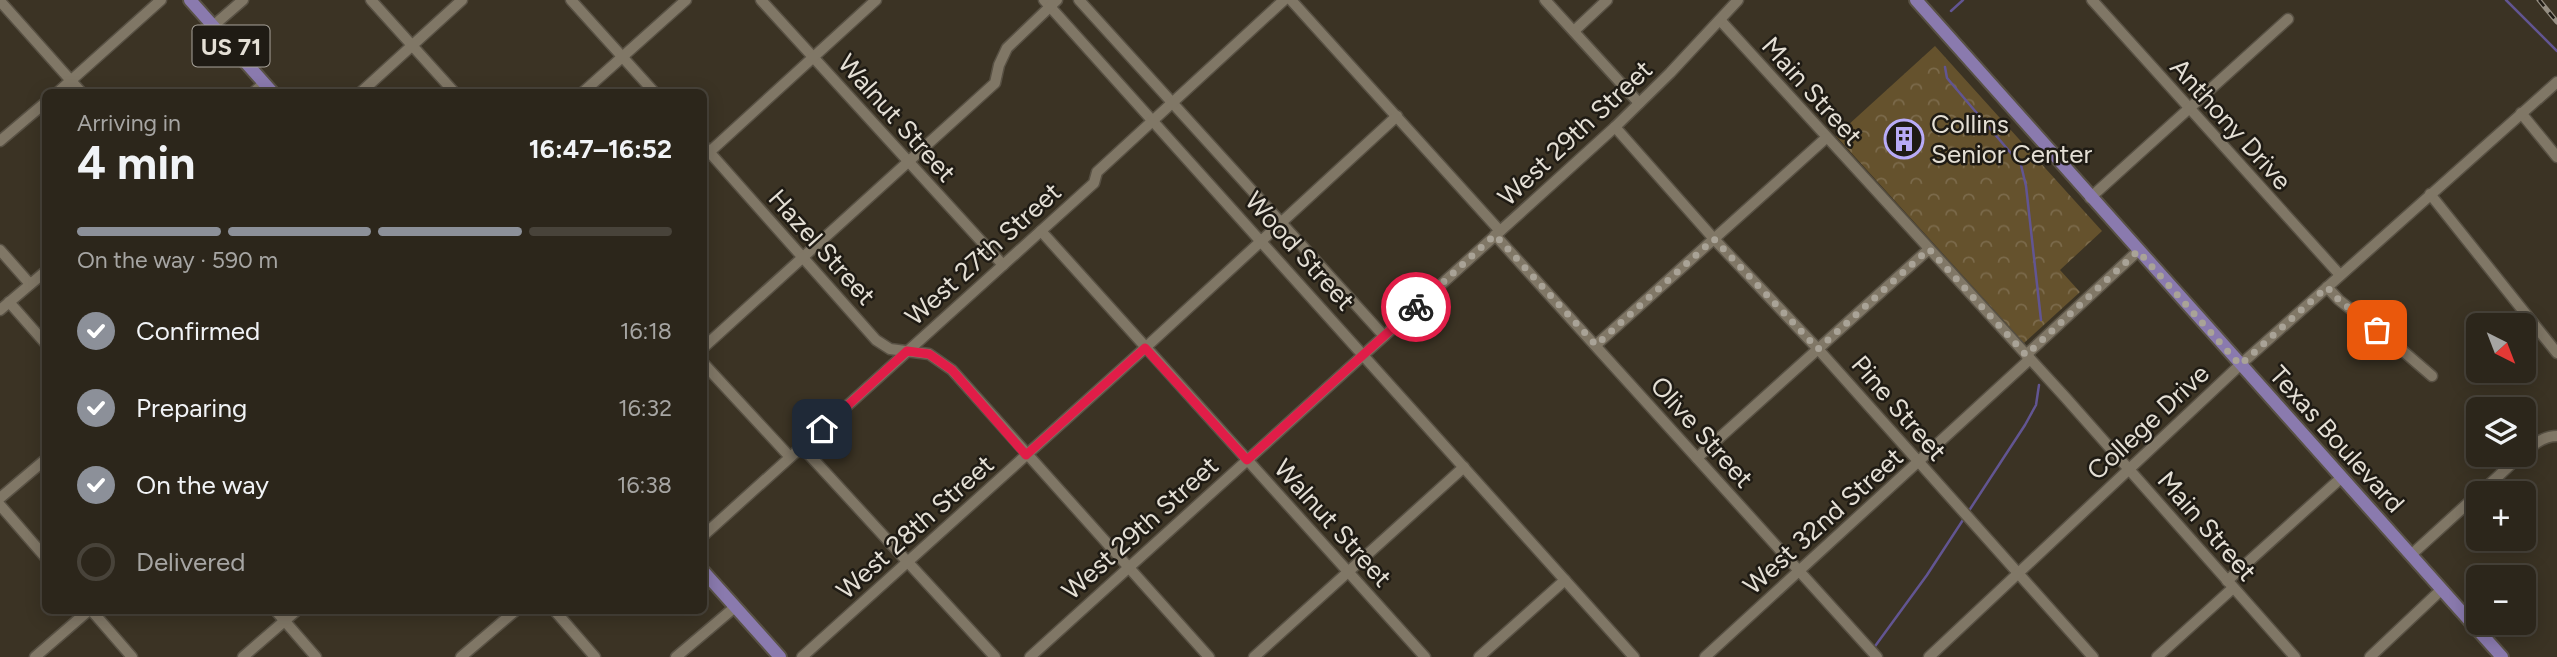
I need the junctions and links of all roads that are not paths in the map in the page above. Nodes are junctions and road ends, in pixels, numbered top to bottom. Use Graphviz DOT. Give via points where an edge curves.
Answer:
graph roads {
  1 [pos="161,0"];
  2 [pos="190,0"];
  3 [pos="243,0"];
  4 [pos="371,0"];
  5 [pos="462,0"];
  6 [pos="571,0"];
  7 [pos="686,0"];
  8 [pos="761,0"];
  9 [pos="876,0"];
  10 [pos="1079,0"];
  11 [pos="1284,0"];
  12 [pos="1292,0"];
  13 [pos="1545,0"];
  14 [pos="1607,0"];
  15 [pos="1738,0"];
  16 [pos="1916,0"];
  17 [pos="2092,0"];
  18 [pos="0,1"];
  19 [pos="1050,2"];
  20 [pos="2288,19"];
  21 [pos="1720,20"];
  22 [pos="213,26"];
  23 [pos="1574,32"];
  24 [pos="412,45"];
  25 [pos="622,57"];
  26 [pos="813,57"];
  27 [pos="71,80"];
  28 [pos="2557,82"];
  29 [pos="269,88"];
  30 [pos="61,89"];
  31 [pos="79,89"];
  32 [pos="364,89"];
  33 [pos="451,89"];
  34 [pos="586,89"];
  35 [pos="651,89"];
  36 [pos="1174,103"];
  37 [pos="1639,103"];
  38 [pos="42,105"];
  39 [pos="2188,108"];
  40 [pos="2521,113"];
  41 [pos="1397,116"];
  42 [pos="1154,121"];
  43 [pos="1615,127"];
  44 [pos="1826,138"];
  45 [pos="0,141"];
  46 [pos="707,149"];
  47 [pos="707,153"];
  48 [pos="2557,157"];
  49 [pos="909,162"];
  50 [pos="2430,194"];
  51 [pos="2090,198"];
  52 [pos="1279,223"];
  53 [pos="1041,231"];
  54 [pos="1498,233"];
  55 [pos="1714,239"];
  56 [pos="1261,240"];
  57 [pos="1929,249"];
  58 [pos="0,250"];
  59 [pos="2138,251"];
  60 [pos="803,257"];
  61 [pos="1003,265"];
  62 [pos="42,274"];
  63 [pos="2340,275"];
  64 [pos="30,284"];
  65 [pos="2327,287"];
  66 [pos="9,302"];
  67 [pos="0,310"];
  68 [pos="1384,336"];
  69 [pos="42,339"];
  70 [pos="707,344"];
  71 [pos="1596,345"];
  72 [pos="1145,348"];
  73 [pos="1818,349"];
  74 [pos="907,351"];
  75 [pos="2557,353"];
  76 [pos="1364,354"];
  77 [pos="2028,357"];
  78 [pos="2240,365"];
  79 [pos="707,367"];
  80 [pos="2432,376"];
  81 [pos="2557,436"];
  82 [pos="2536,443"];
  83 [pos="802,447"];
  84 [pos="1026,455"];
  85 [pos="790,457"];
  86 [pos="1697,458"];
  87 [pos="1247,460"];
  88 [pos="1918,462"];
  89 [pos="42,463"];
  90 [pos="1465,467"];
  91 [pos="2508,467"];
  92 [pos="2129,469"];
  93 [pos="2341,478"];
  94 [pos="2492,481"];
  95 [pos="0,504"];
  96 [pos="2466,505"];
  97 [pos="707,531"];
  98 [pos="42,553"];
  99 [pos="2411,555"];
  100 [pos="907,562"];
  101 [pos="1128,568"];
  102 [pos="1799,571"];
  103 [pos="1348,572"];
  104 [pos="2017,574"];
  105 [pos="707,575"];
  106 [pos="1565,580"];
  107 [pos="2230,584"];
  108 [pos="2441,590"];
  109 [pos="735,607"];
  110 [pos="86,614"];
  111 [pos="93,614"];
  112 [pos="279,614"];
  113 [pos="293,614"];
  114 [pos="511,614"];
  115 [pos="558,614"];
  116 [pos="285,621"];
  117 [pos="35,657"];
  118 [pos="132,657"];
  119 [pos="243,657"];
  120 [pos="316,657"];
  121 [pos="461,657"];
  122 [pos="595,657"];
  123 [pos="676,657"];
  124 [pos="780,657"];
  125 [pos="802,657"];
  126 [pos="995,657"];
  127 [pos="1030,657"];
  128 [pos="1209,657"];
  129 [pos="1254,657"];
  130 [pos="1425,657"];
  131 [pos="1479,657"];
  132 [pos="1634,657"];
  133 [pos="1705,657"];
  134 [pos="1877,657"];
  135 [pos="1929,657"];
  136 [pos="2093,657"];
  137 [pos="2157,657"];
  138 [pos="2295,657"];
  139 [pos="2370,657"];
  140 [pos="2502,657"];
  1 -- 27 [label="street"];
  2 -- 22 [label="main road, US 71"];
  3 -- 22 [label="street"];
  4 -- 24 [label="street"];
  5 -- 24 [label="street"];
  6 -- 25 [label="street"];
  7 -- 25 [label="street"];
  8 -- 26 [label="street, Walnut Street"];
  9 -- 26 [label="street"];
  10 -- 36 [label="street, Wood Street"];
  11 -- 36 [label="street, West 27th Street"];
  12 -- 41 [label="street, Olive Street"];
  13 -- 23 [label="street"];
  14 -- 23 [label="street"];
  15 -- 21 [label="street, West 29th Street"];
  16 -- 51 [label="main road, Texas Boulevard"];
  17 -- 39 [label="street, Anthony Drive"];
  18 -- 27 [label="street"];
  19 -- 42 [label="street, Wood Street"];
  19 -- 49 [label="street" via="1007,48 995,83"];
  20 -- 39 [label="street"];
  21 -- 37 [label="street, West 29th Street"];
  21 -- 44 [label="street, Main Street"];
  22 -- 29 [label="main road, US 71"];
  23 -- 37 [label="street"];
  24 -- 32 [label="street"];
  24 -- 33 [label="street"];
  25 -- 34 [label="street"];
  25 -- 35 [label="street"];
  26 -- 46 [label="street"];
  26 -- 49 [label="street, Walnut Street"];
  27 -- 30 [label="street"];
  27 -- 31 [label="street"];
  28 -- 40 [label="street, College Drive"];
  36 -- 42 [label="street, West 27th Street"];
  36 -- 52 [label="street, Wood Street"];
  37 -- 43 [label="street, West 29th Street"];
  38 -- 45 [label="street"];
  39 -- 51 [label="street"];
  39 -- 63 [label="street, Anthony Drive"];
  40 -- 48 [label="street"];
  40 -- 50 [label="street, College Drive"];
  41 -- 52 [label="street, West 28th Street"];
  41 -- 54 [label="street, Olive Street"];
  42 -- 53 [label="street, West 27th Street"];
  42 -- 56 [label="street, Wood Street"];
  43 -- 54 [label="street, West 29th Street"];
  43 -- 55 [label="street, Pine Street"];
  44 -- 55 [label="street"];
  44 -- 57 [label="street, Main Street"];
  47 -- 60 [label="street, Hazel Street"];
  49 -- 60 [label="street"];
  49 -- 61 [label="street, Walnut Street"];
  50 -- 63 [label="street, College Drive"];
  50 -- 75 [label="street"];
  51 -- 59 [label="main road, Texas Boulevard"];
  52 -- 56 [label="street, West 28th Street"];
  52 -- 68 [label="street, Wood Street"];
  53 -- 61 [label="street, West 27th Street"];
  53 -- 72 [label="street, Walnut Street"];
  54 -- 68 [label="street, West 29th Street"];
  54 -- 71 [label="street, Olive Street"];
  55 -- 71 [label="street"];
  55 -- 73 [label="street, Pine Street"];
  56 -- 72 [label="street, West 28th Street"];
  56 -- 76 [label="street, Wood Street"];
  57 -- 73 [label="street"];
  57 -- 77 [label="street, Main Street"];
  58 -- 64 [label="street"];
  59 -- 77 [label="street, West 32nd Street"];
  59 -- 78 [label="main road, Texas Boulevard"];
  60 -- 70 [label="street"];
  60 -- 74 [label="street, Hazel Street" via="876,340 890,349"];
  61 -- 74 [label="street, West 27th Street"];
  62 -- 64 [label="street"];
  63 -- 65 [label="street, College Drive"];
  64 -- 66 [label="street"];
  65 -- 78 [label="street, College Drive"];
  65 -- 80 [label="street"];
  66 -- 67 [label="street"];
  66 -- 69 [label="street"];
  68 -- 76 [label="street, West 29th Street"];
  71 -- 86 [label="street, Olive Street"];
  72 -- 84 [label="street, West 28th Street"];
  72 -- 87 [label="street, Walnut Street"];
  73 -- 86 [label="street"];
  73 -- 88 [label="street, Pine Street"];
  74 -- 83 [label="street, West 27th Street"];
  74 -- 84 [label="street, Hazel Street" via="929,354 952,370"];
  76 -- 87 [label="street, West 29th Street"];
  76 -- 90 [label="street, Wood Street"];
  77 -- 88 [label="street, West 32nd Street"];
  77 -- 92 [label="street, Main Street"];
  78 -- 92 [label="street, College Drive"];
  78 -- 93 [label="main road, Texas Boulevard"];
  79 -- 85 [label="street"];
  81 -- 82 [label="street"];
  83 -- 85 [label="street, West 27th Street"];
  83 -- 100 [label="street"];
  84 -- 100 [label="street, West 28th Street"];
  84 -- 101 [label="street, Hazel Street"];
  85 -- 97 [label="street, West 27th Street"];
  86 -- 102 [label="street, Olive Street"];
  87 -- 101 [label="street, West 29th Street"];
  87 -- 103 [label="street, Walnut Street"];
  88 -- 102 [label="street, West 32nd Street"];
  88 -- 104 [label="street, Pine Street"];
  89 -- 95 [label="street"];
  90 -- 103 [label="street"];
  90 -- 106 [label="street, Wood Street"];
  91 -- 94 [label="street"];
  92 -- 104 [label="street, College Drive"];
  92 -- 107 [label="street, Main Street"];
  93 -- 99 [label="main road, Texas Boulevard"];
  93 -- 107 [label="street"];
  95 -- 98 [label="street"];
  96 -- 99 [label="street"];
  99 -- 108 [label="main road, Texas Boulevard"];
  100 -- 125 [label="street, West 28th Street"];
  100 -- 126 [label="street"];
  101 -- 127 [label="street, West 29th Street"];
  101 -- 128 [label="street, Hazel Street"];
  102 -- 133 [label="street, West 32nd Street"];
  102 -- 134 [label="street, Olive Street"];
  103 -- 129 [label="street"];
  103 -- 130 [label="street, Walnut Street"];
  104 -- 135 [label="street, College Drive"];
  104 -- 136 [label="street, Pine Street"];
  105 -- 109 [label="main road"];
  106 -- 131 [label="street"];
  106 -- 132 [label="street, Wood Street"];
  107 -- 137 [label="street"];
  107 -- 138 [label="street, Main Street"];
  108 -- 139 [label="street"];
  108 -- 140 [label="main road, Texas Boulevard"];
  109 -- 123 [label="street"];
  109 -- 124 [label="main road"];
  110 -- 117 [label="street"];
  111 -- 118 [label="street"];
  112 -- 116 [label="street"];
  113 -- 116 [label="street"];
  114 -- 121 [label="street"];
  115 -- 122 [label="street"];
  116 -- 119 [label="street"];
  116 -- 120 [label="street"];
}
